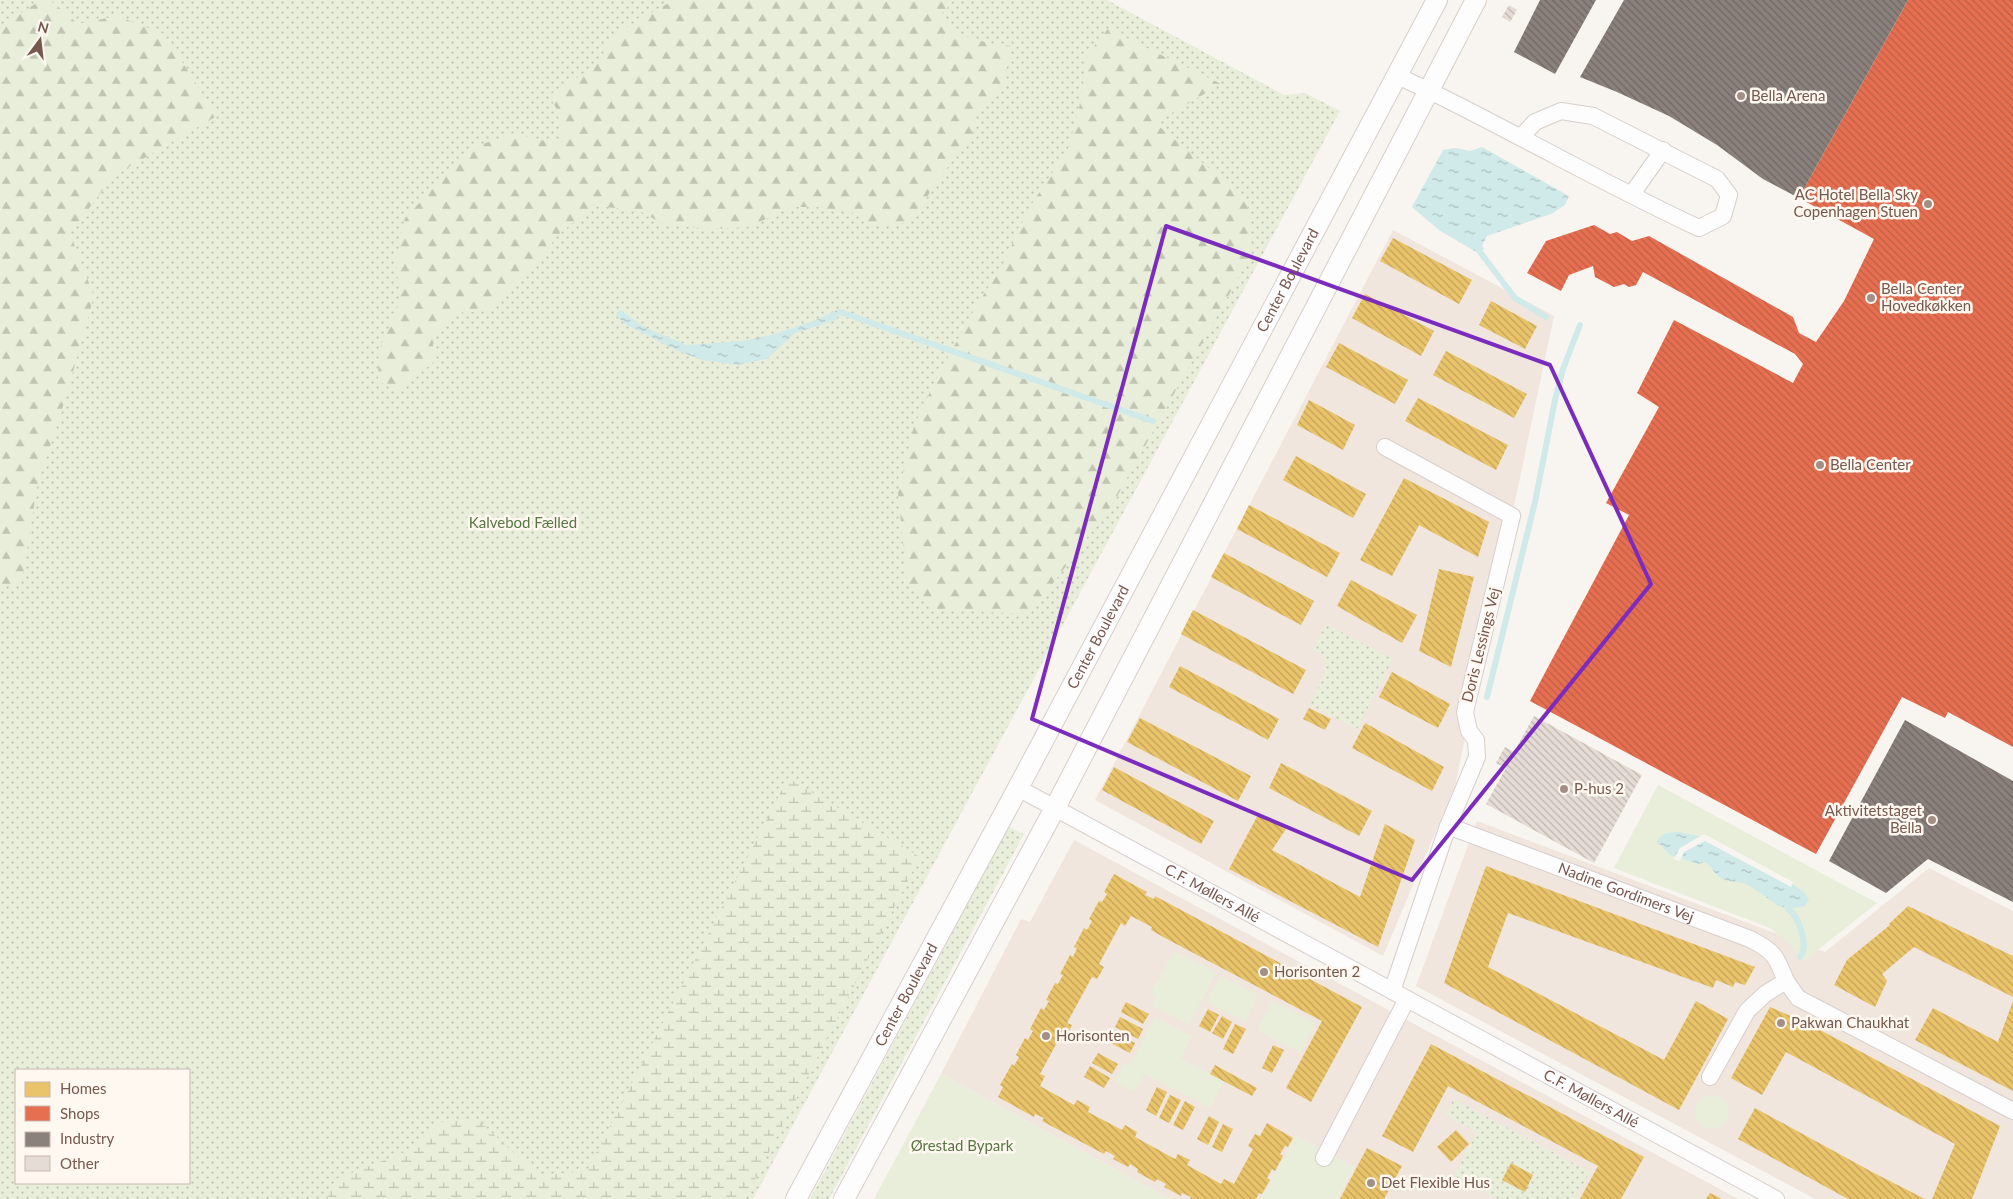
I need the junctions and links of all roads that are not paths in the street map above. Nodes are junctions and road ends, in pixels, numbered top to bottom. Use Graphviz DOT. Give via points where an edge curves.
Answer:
graph roads {
  1 [pos="1437,0"];
  2 [pos="1476,0"];
  3 [pos="1397,76"];
  4 [pos="1428,89"];
  5 [pos="1521,137"];
  6 [pos="1663,150"];
  7 [pos="1632,194"];
  8 [pos="1386,447"];
  9 [pos="1018,788"];
  10 [pos="1055,808"];
  11 [pos="1448,826"];
  12 [pos="1786,981"];
  13 [pos="1392,991"];
  14 [pos="1407,999"];
  15 [pos="1710,1077"];
  16 [pos="2013,1112"];
  17 [pos="1324,1158"];
  18 [pos="796,1199"];
  19 [pos="844,1199"];
  20 [pos="1776,1199"];
  1 -- 3 [label="street, Center Boulevard"];
  2 -- 4 [label="street"];
  3 -- 4 [label="street"];
  3 -- 9 [label="street, Center Boulevard"];
  4 -- 5 [label="street"];
  4 -- 10 [label="street"];
  5 -- 6 [label="street" via="1535,122 1561,111 1593,116"];
  5 -- 7 [label="street"];
  6 -- 7 [label="street"];
  6 -- 7 [label="street" via="1717,179 1729,195 1723,216 1699,228"];
  8 -- 11 [label="street, Doris Lessings Vej" via="1512,516 1464,712 1469,731 1476,740 1477,757"];
  9 -- 10 [label="street, C.F. Møllers Allé"];
  9 -- 18 [label="street, Center Boulevard"];
  10 -- 13 [label="street, C.F. Møllers Allé"];
  10 -- 19 [label="street"];
  11 -- 12 [label="street, Nadine Gordimers Vej" via="1750,939 1777,958"];
  11 -- 13 [label="street, Doris Lessings Vej"];
  12 -- 15 [label="street" via="1747,1011"];
  12 -- 16 [label="street, Nadine Gordimers Vej" via="1798,998"];
  13 -- 14 [label="street, C.F. Møllers Allé"];
  14 -- 17 [label="street"];
  14 -- 20 [label="street, C.F. Møllers Allé"];
}
